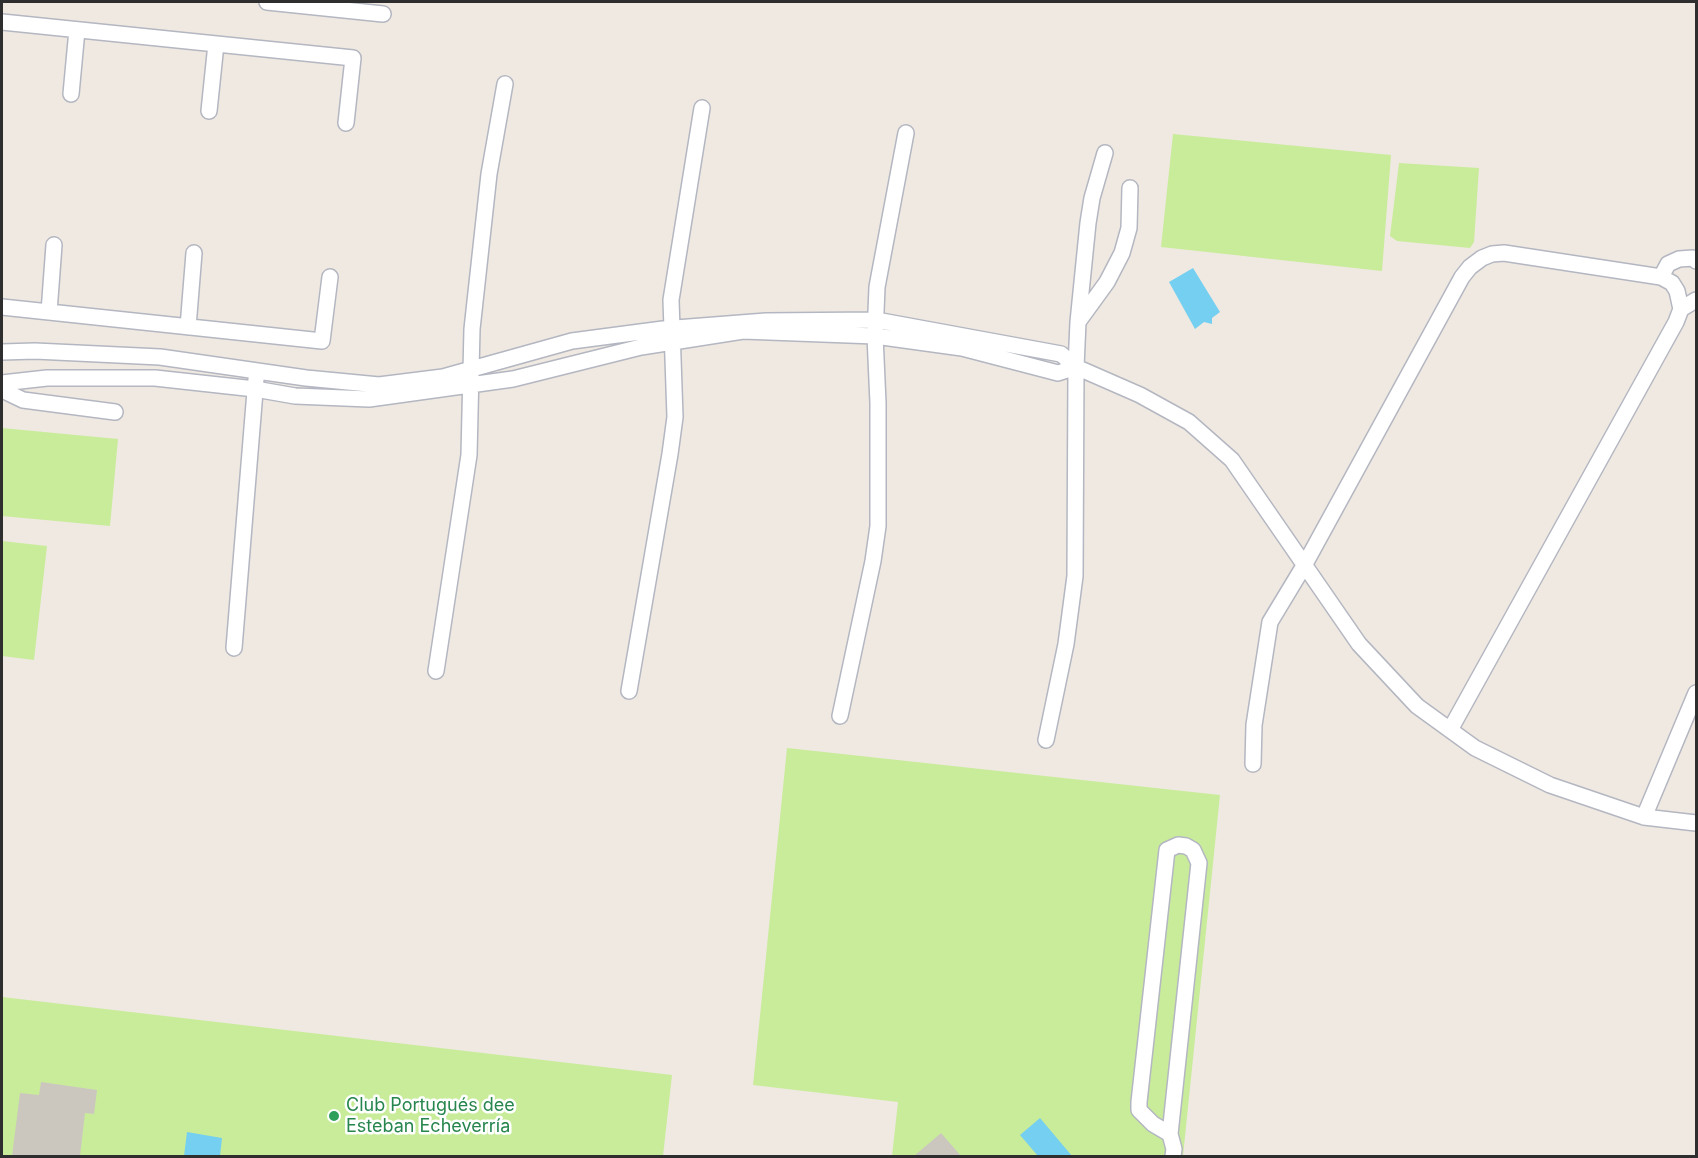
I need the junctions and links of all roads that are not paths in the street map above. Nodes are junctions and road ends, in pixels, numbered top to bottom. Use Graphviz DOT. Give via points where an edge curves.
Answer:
graph roads {
  1 [pos="267,2"];
  2 [pos="383,14"];
  3 [pos="2,22"];
  4 [pos="77,30"];
  5 [pos="216,44"];
  6 [pos="505,84"];
  7 [pos="71,94"];
  8 [pos="702,108"];
  9 [pos="209,111"];
  10 [pos="346,123"];
  11 [pos="906,133"];
  12 [pos="1106,153"];
  13 [pos="1130,188"];
  14 [pos="54,245"];
  15 [pos="194,253"];
  16 [pos="1696,261"];
  17 [pos="330,277"];
  18 [pos="1661,277"];
  19 [pos="1696,300"];
  20 [pos="2,307"];
  21 [pos="1681,309"];
  22 [pos="49,312"];
  23 [pos="876,320"];
  24 [pos="1078,322"];
  25 [pos="188,327"];
  26 [pos="673,335"];
  27 [pos="875,336"];
  28 [pos="2,352"];
  29 [pos="1076,367"];
  30 [pos="471,369"];
  31 [pos="257,371"];
  32 [pos="2,383"];
  33 [pos="471,386"];
  34 [pos="255,389"];
  35 [pos="2,390"];
  36 [pos="115,412"];
  37 [pos="1305,564"];
  38 [pos="234,648"];
  39 [pos="436,670"];
  40 [pos="629,691"];
  41 [pos="1696,693"];
  42 [pos="840,716"];
  43 [pos="1450,730"];
  44 [pos="1046,740"];
  45 [pos="1253,764"];
  46 [pos="1644,817"];
  47 [pos="1696,823"];
  48 [pos="1170,1134"];
  49 [pos="1173,1156"];
  1 -- 2 [label="street"];
  3 -- 4 [label="street"];
  4 -- 5 [label="street"];
  4 -- 7 [label="street"];
  5 -- 9 [label="street"];
  5 -- 10 [label="street" via="353,58"];
  6 -- 30 [label="street" via="489,174"];
  8 -- 26 [label="street" via="671,300"];
  11 -- 23 [label="street" via="877,287"];
  12 -- 24 [label="street" via="1092,198"];
  13 -- 24 [label="street" via="1129,228 1122,253"];
  14 -- 22 [label="street"];
  15 -- 25 [label="street"];
  16 -- 18 [label="street" via="1679,259 1668,264"];
  17 -- 25 [label="street" via="322,341"];
  18 -- 21 [label="street" via="1677,291"];
  18 -- 37 [label="street" via="1504,253 1482,258 1470,267"];
  19 -- 21 [label="street"];
  20 -- 22 [label="street"];
  21 -- 43 [label="street"];
  22 -- 25 [label="street"];
  23 -- 26 [label="street" via="766,321"];
  23 -- 27 [label="street"];
  23 -- 29 [label="street" via="1061,354"];
  24 -- 29 [label="street"];
  26 -- 27 [label="street" via="743,332"];
  26 -- 30 [label="street" via="572,341"];
  26 -- 33 [label="street" via="513,380"];
  26 -- 40 [label="street" via="675,417"];
  27 -- 29 [label="street" via="962,348 1058,373"];
  27 -- 42 [label="street" via="878,526"];
  28 -- 31 [label="street" via="160,357"];
  29 -- 37 [label="street" via="1189,422 1232,460"];
  29 -- 44 [label="street" via="1075,576"];
  30 -- 31 [label="street" via="443,377 379,385"];
  30 -- 33 [label="street"];
  31 -- 34 [label="street"];
  32 -- 34 [label="street" via="47,378 155,378"];
  33 -- 34 [label="street" via="369,399 295,396"];
  33 -- 39 [label="street" via="469,455"];
  34 -- 38 [label="street"];
  35 -- 36 [label="street" via="22,399"];
  37 -- 43 [label="street" via="1359,644 1417,706"];
  37 -- 45 [label="street" via="1270,622 1254,725"];
  41 -- 46 [label="street"];
  43 -- 46 [label="street" via="1476,748 1550,785"];
  46 -- 47 [label="street"];
  48 -- 48 [label="street" via="1153,1124 1140,1110 1139,1102 1167,850 1178,845 1193,850 1199,863"];
  48 -- 49 [label="street"];
}
